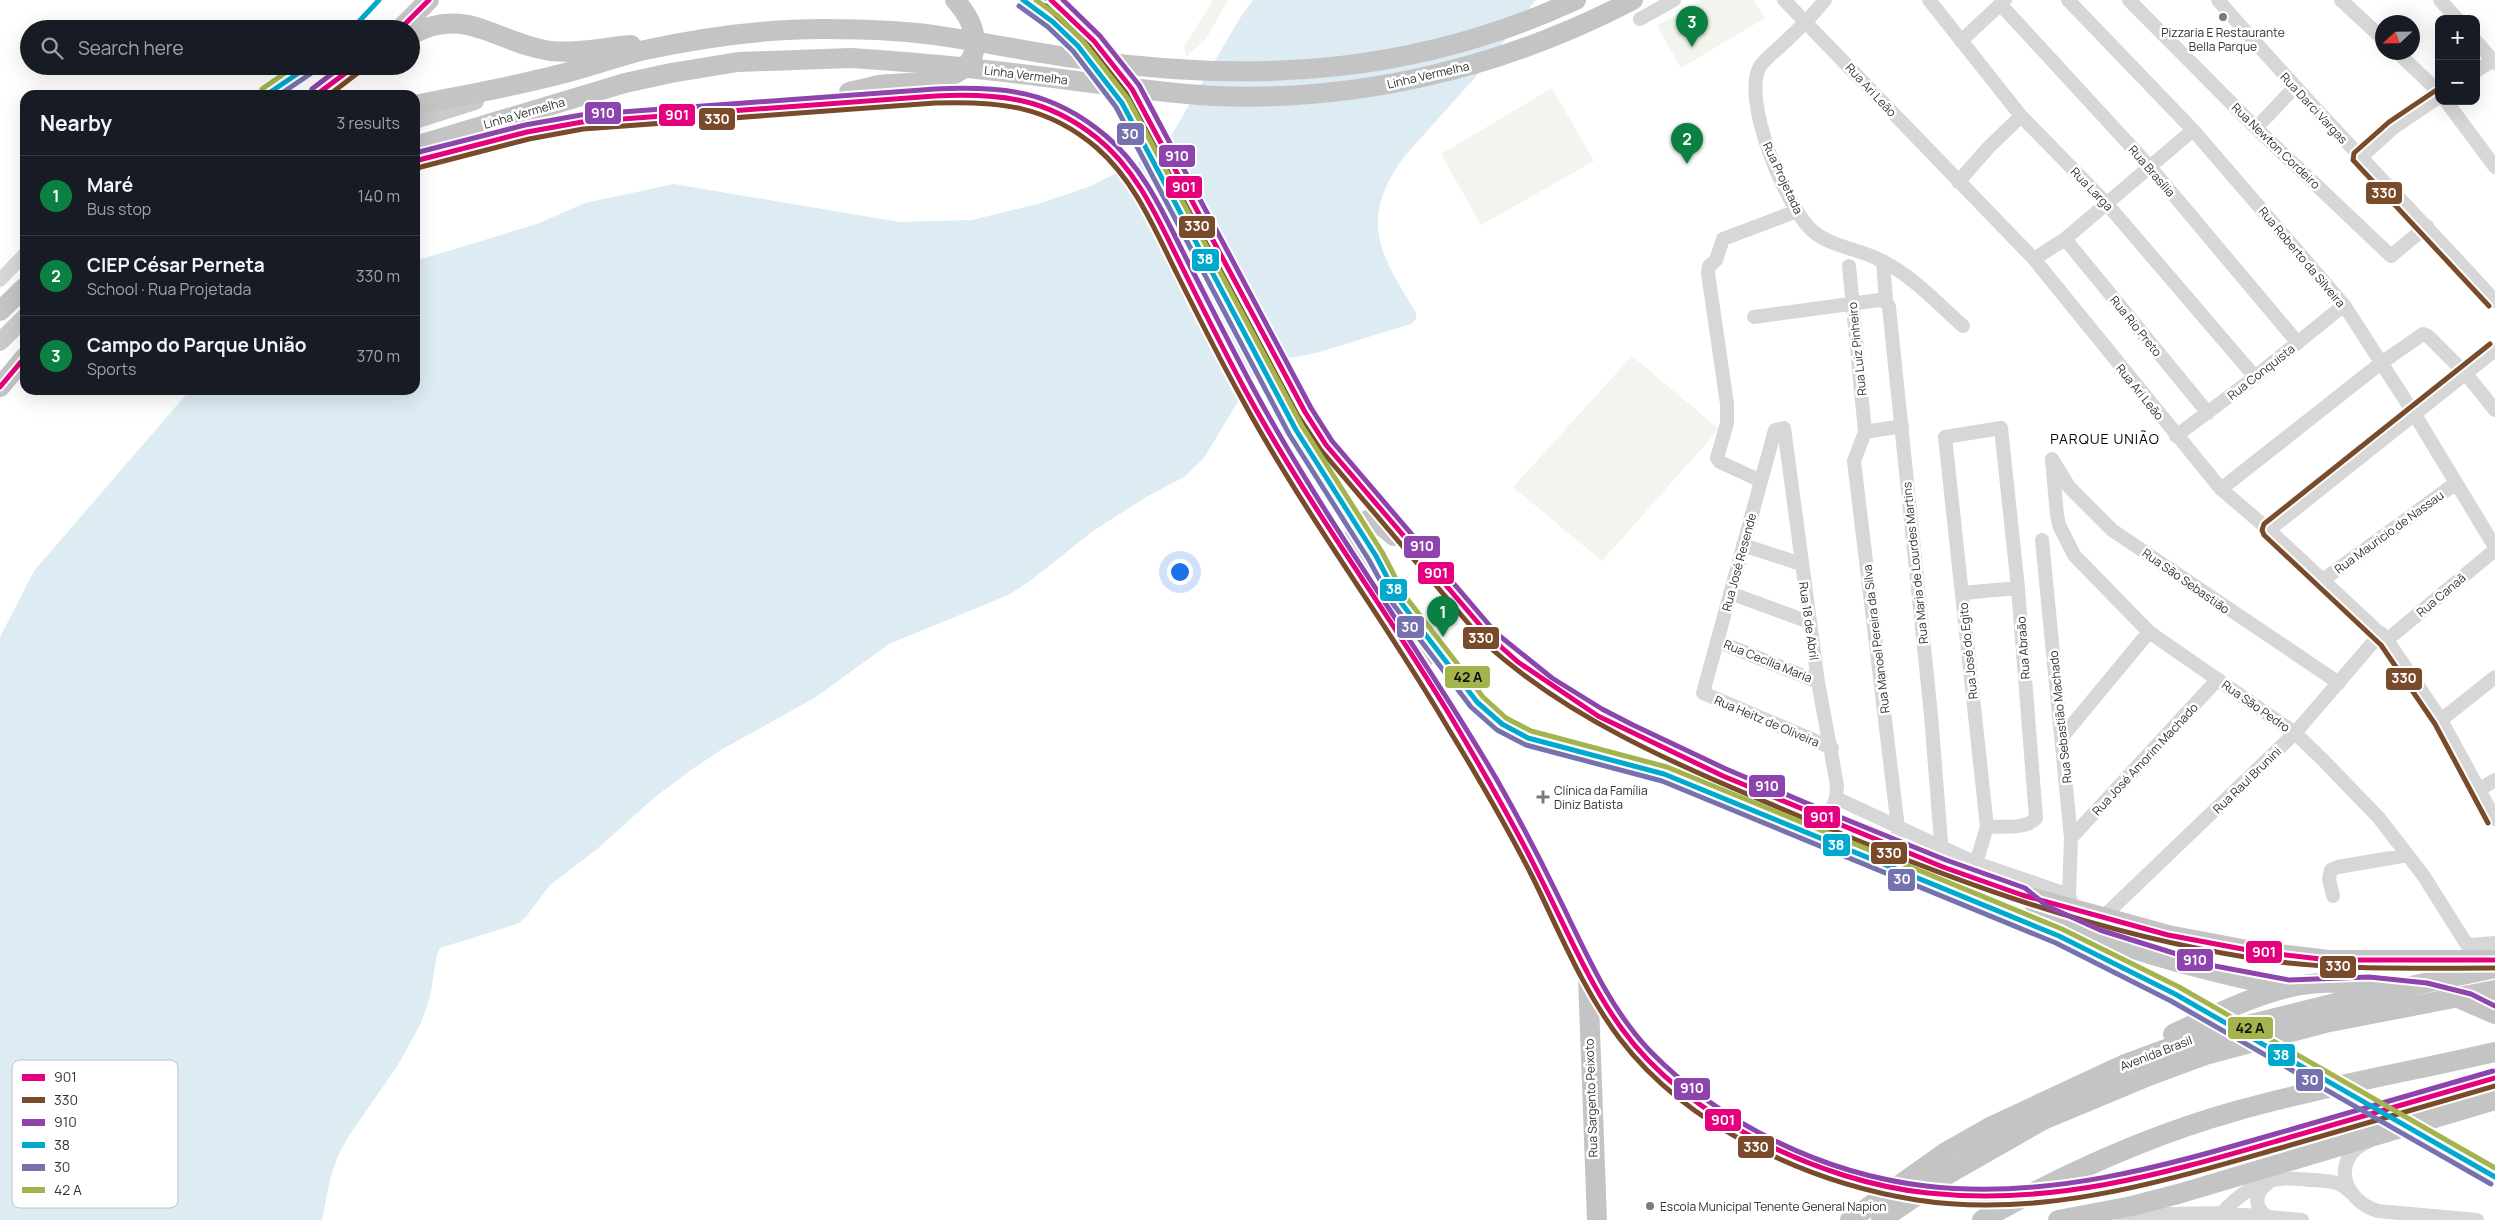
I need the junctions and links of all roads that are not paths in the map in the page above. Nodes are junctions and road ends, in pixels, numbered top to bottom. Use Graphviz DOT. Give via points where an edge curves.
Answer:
graph roads {
  1 [pos="429,0"];
  2 [pos="955,0"];
  3 [pos="1050,0"];
  4 [pos="1576,0"];
  5 [pos="1633,0"];
  6 [pos="1674,0"];
  7 [pos="1784,0"];
  8 [pos="1825,0"];
  9 [pos="1928,0"];
  10 [pos="2068,0"];
  11 [pos="2129,0"];
  12 [pos="2218,0"];
  13 [pos="2342,0"];
  14 [pos="2440,0"];
  15 [pos="2002,2"];
  16 [pos="2453,15"];
  17 [pos="1640,19"];
  18 [pos="409,20"];
  19 [pos="1806,23"];
  20 [pos="420,30"];
  21 [pos="2375,31"];
  22 [pos="1961,41"];
  23 [pos="683,42"];
  24 [pos="2480,45"];
  25 [pos="2405,60"];
  26 [pos="2494,61"];
  27 [pos="2480,70"];
  28 [pos="345,75"];
  29 [pos="346,75"];
  30 [pos="550,77"];
  31 [pos="339,80"];
  32 [pos="2294,88"];
  33 [pos="2435,88"];
  34 [pos="324,90"];
  35 [pos="2435,99"];
  36 [pos="420,104"];
  37 [pos="2449,105"];
  38 [pos="792,106"];
  39 [pos="2021,116"];
  40 [pos="420,118"];
  41 [pos="2256,128"];
  42 [pos="2193,130"];
  43 [pos="420,145"];
  44 [pos="2360,158"];
  45 [pos="420,160"];
  46 [pos="2150,167"];
  47 [pos="2495,168"];
  48 [pos="1958,182"];
  49 [pos="2107,204"];
  50 [pos="1797,211"];
  51 [pos="2427,226"];
  52 [pos="2065,239"];
  53 [pos="20,259"];
  54 [pos="2034,259"];
  55 [pos="1883,261"];
  56 [pos="1849,266"];
  57 [pos="0,280"];
  58 [pos="20,291"];
  59 [pos="1886,301"];
  60 [pos="2495,301"];
  61 [pos="1852,303"];
  62 [pos="2344,304"];
  63 [pos="0,311"];
  64 [pos="1754,317"];
  65 [pos="20,322"];
  66 [pos="1963,326"];
  67 [pos="0,342"];
  68 [pos="2298,343"];
  69 [pos="2495,350"];
  70 [pos="20,363"];
  71 [pos="2381,364"];
  72 [pos="2466,374"];
  73 [pos="2255,377"];
  74 [pos="0,387"];
  75 [pos="2495,410"];
  76 [pos="2208,413"];
  77 [pos="2415,415"];
  78 [pos="1902,426"];
  79 [pos="1775,430"];
  80 [pos="1865,432"];
  81 [pos="2176,436"];
  82 [pos="1945,437"];
  83 [pos="2052,459"];
  84 [pos="1761,481"];
  85 [pos="2456,483"];
  86 [pos="2221,489"];
  87 [pos="2269,530"];
  88 [pos="2042,540"];
  89 [pos="1743,545"];
  90 [pos="2495,548"];
  91 [pos="1801,564"];
  92 [pos="1430,566"];
  93 [pos="2323,580"];
  94 [pos="2018,588"];
  95 [pos="1962,592"];
  96 [pos="1730,593"];
  97 [pos="1809,622"];
  98 [pos="2149,632"];
  99 [pos="2384,637"];
  100 [pos="1717,641"];
  101 [pos="2495,677"];
  102 [pos="2218,680"];
  103 [pos="1818,682"];
  104 [pos="2339,683"];
  105 [pos="1702,693"];
  106 [pos="2441,720"];
  107 [pos="1456,727"];
  108 [pos="2295,733"];
  109 [pos="2062,737"];
  110 [pos="1832,748"];
  111 [pos="2495,780"];
  112 [pos="2480,789"];
  113 [pos="1836,798"];
  114 [pos="2495,819"];
  115 [pos="1827,820"];
  116 [pos="1987,827"];
  117 [pos="1898,828"];
  118 [pos="2071,838"];
  119 [pos="1898,849"];
  120 [pos="2408,855"];
  121 [pos="1941,857"];
  122 [pos="1976,863"];
  123 [pos="2022,895"];
  124 [pos="2333,896"];
  125 [pos="2071,902"];
  126 [pos="2103,917"];
  127 [pos="2495,943"];
  128 [pos="2480,955"];
  129 [pos="2495,968"];
  130 [pos="1588,975"];
  131 [pos="2288,988"];
  132 [pos="2495,990"];
  133 [pos="2495,1014"];
  134 [pos="2495,1052"];
  135 [pos="2125,1064"];
  136 [pos="2495,1078"];
  137 [pos="2495,1100"];
  138 [pos="2398,1128"];
  139 [pos="2270,1181"];
  140 [pos="2351,1194"];
  141 [pos="2080,1216"];
  142 [pos="2223,1216"];
  143 [pos="2268,1217"];
  144 [pos="1597,1220"];
  145 [pos="1850,1220"];
  146 [pos="1880,1220"];
  147 [pos="1982,1220"];
  148 [pos="2058,1220"];
  149 [pos="2302,1220"];
  150 [pos="2477,1220"];
  1 -- 18 [label="highway"];
  2 -- 38 [label="highway" via="966,13 974,36 973,55 957,73 937,80 878,85"];
  3 -- 92 [label="highway" via="1098,42 1132,89 1305,412 1326,445"];
  4 -- 23 [label="highway, Linha Vermelha" via="1505,30 1464,43 1362,64 1291,71 1145,67 945,36 892,31 793,30"];
  5 -- 43 [label="highway, Linha Vermelha" via="1553,38 1469,66 1365,89 1318,94 1214,96 851,58 738,62 625,84"];
  6 -- 17 [label="street"];
  7 -- 19 [label="street, Rua Ari Leão"];
  8 -- 19 [label="street, Rua Projetada"];
  9 -- 22 [label="street, Rua Larga"];
  10 -- 42 [label="street, Rua Roberto da Silveira"];
  11 -- 41 [label="street, Rua Newton Cordeiro"];
  12 -- 32 [label="street, Rua Darci Vargas"];
  13 -- 21 [label="street"];
  14 -- 16 [label="street"];
  15 -- 22 [label="street"];
  15 -- 46 [label="street, Rua Brasília"];
  19 -- 48 [label="street, Rua Ari Leão"];
  19 -- 50 [label="street, Rua Projetada" via="1761,65 1754,91 1766,145"];
  20 -- 23 [label="highway" via="446,22 478,28 550,51"];
  22 -- 39 [label="street, Rua Larga"];
  23 -- 30 [label="highway, Linha Vermelha"];
  24 -- 26 [label="street"];
  25 -- 33 [label="street"];
  26 -- 27 [label="street"];
  28 -- 31 [label="highway"];
  29 -- 31 [label="highway"];
  30 -- 36 [label="highway, Linha Vermelha"];
  30 -- 40 [label="main road, Linha Vermelha"];
  31 -- 34 [label="highway"];
  32 -- 41 [label="street"];
  32 -- 44 [label="street, Rua Darci Vargas"];
  35 -- 44 [label="street" via="2393,128"];
  37 -- 47 [label="street"];
  38 -- 45 [label="highway, Linha Vermelha" via="554,126"];
  38 -- 107 [label="highway" via="979,94 1018,99 1049,110 1099,140 1116,155 1149,202 1256,411"];
  39 -- 48 [label="street"];
  39 -- 49 [label="street, Rua Larga"];
  41 -- 51 [label="street, Rua Newton Cordeiro" via="2391,256"];
  42 -- 46 [label="street"];
  42 -- 62 [label="street, Rua Roberto da Silveira"];
  44 -- 51 [label="street, Rua Darci Vargas"];
  46 -- 49 [label="street"];
  46 -- 68 [label="street, Rua Brasília"];
  48 -- 54 [label="street, Rua Ari Leão"];
  49 -- 52 [label="street"];
  49 -- 73 [label="street, Rua Larga"];
  50 -- 55 [label="street, Rua Projetada" via="1815,234"];
  50 -- 84 [label="street" via="1723,239 1708,273 1727,404 1727,423 1717,458"];
  51 -- 60 [label="street, Rua Darci Vargas"];
  52 -- 54 [label="street"];
  52 -- 76 [label="street, Rua Rio Preto"];
  53 -- 57 [label="street"];
  54 -- 81 [label="street, Rua Ari Leão"];
  55 -- 59 [label="street, Rua Maria de Lourdes Martins"];
  55 -- 66 [label="street, Rua Projetada" via="1908,276"];
  56 -- 61 [label="street, Rua Luiz Pinheiro"];
  58 -- 63 [label="highway"];
  59 -- 61 [label="street"];
  59 -- 78 [label="street, Rua Maria de Lourdes Martins"];
  61 -- 64 [label="street"];
  61 -- 80 [label="street, Rua Luiz Pinheiro"];
  62 -- 68 [label="street, Rua Conquista"];
  62 -- 71 [label="street, Rua Roberto da Silveira"];
  65 -- 67 [label="main road"];
  68 -- 73 [label="street, Rua Conquista"];
  69 -- 72 [label="street"];
  70 -- 74 [label="highway"];
  71 -- 72 [label="street" via="2423,334"];
  71 -- 77 [label="street, Rua Roberto da Silveira"];
  71 -- 86 [label="street"];
  72 -- 75 [label="street"];
  72 -- 77 [label="street"];
  73 -- 76 [label="street, Rua Conquista"];
  76 -- 81 [label="street, Rua Conquista"];
  77 -- 85 [label="street, Rua Roberto da Silveira"];
  77 -- 87 [label="street"];
  78 -- 80 [label="street"];
  78 -- 121 [label="street, Rua Maria de Lourdes Martins" via="1931,715"];
  79 -- 84 [label="street, Rua José Resende"];
  79 -- 91 [label="street, Rua 18 de Abril" via="1784,428"];
  80 -- 117 [label="street, Rua Manoel Pereira da Silva" via="1854,461"];
  81 -- 86 [label="street, Rua Ari Leão"];
  82 -- 94 [label="street, Rua Abraão" via="2001,428"];
  82 -- 95 [label="street, Rua José do Egito"];
  83 -- 98 [label="street, Rua São Pedro" via="2055,507 2066,541 2090,573"];
  83 -- 104 [label="street, Rua São Sebastião" via="2069,487 2112,530"];
  84 -- 89 [label="street, Rua José Resende"];
  85 -- 90 [label="street, Rua Roberto da Silveira"];
  85 -- 93 [label="street, Rua Mauricio de Nassau"];
  86 -- 87 [label="street, Rua Ari Leão"];
  87 -- 93 [label="street, Rua Ari Leão"];
  88 -- 109 [label="street, Rua Sebastião Machado"];
  89 -- 91 [label="street"];
  89 -- 96 [label="street, Rua José Resende"];
  90 -- 99 [label="street, Rua Canaã"];
  91 -- 97 [label="street, Rua 18 de Abril"];
  92 -- 107 [label="highway" via="1377,522 1365,519 1354,532 1447,687"];
  92 -- 115 [label="highway" via="1491,638 1518,662 1572,700 1598,716 1706,768"];
  93 -- 99 [label="street, Rua Ari Leão"];
  94 -- 95 [label="street"];
  94 -- 116 [label="street, Rua Abraão" via="2036,818 2025,825"];
  95 -- 116 [label="street, Rua José do Egito"];
  96 -- 97 [label="street"];
  96 -- 100 [label="street, Rua José Resende"];
  97 -- 103 [label="street, Rua 18 de Abril"];
  98 -- 102 [label="street, Rua São Pedro"];
  98 -- 109 [label="street"];
  99 -- 104 [label="street, Rua Raul Brunini"];
  99 -- 106 [label="street, Rua Ari Leão"];
  100 -- 103 [label="street, Rua Cecília Maria"];
  100 -- 105 [label="street, Rua José Resende"];
  101 -- 106 [label="street"];
  102 -- 108 [label="street, Rua São Pedro"];
  102 -- 118 [label="street, Rua José Amorim Machado"];
  103 -- 110 [label="street, Rua 18 de Abril"];
  104 -- 108 [label="street, Rua Raul Brunini"];
  105 -- 110 [label="street, Rua Heitz de Oliveira"];
  106 -- 112 [label="street, Rua Ari Leão"];
  107 -- 130 [label="highway" via="1512,820"];
  108 -- 120 [label="street, Rua São Pedro" via="2379,818"];
  108 -- 126 [label="street, Rua Raul Brunini"];
  109 -- 118 [label="street, Rua Sebastião Machado"];
  110 -- 113 [label="street, Rua 18 de Abril"];
  111 -- 112 [label="street"];
  112 -- 114 [label="street, Rua Ari Leão"];
  113 -- 115 [label="street, Rua 18 de Abril"];
  113 -- 117 [label="street"];
  115 -- 119 [label="highway"];
  116 -- 122 [label="street, Rua José do Egito"];
  117 -- 119 [label="street, Rua Manoel Pereira da Silva"];
  117 -- 121 [label="street"];
  118 -- 125 [label="street, Rua Sebastião Machado"];
  119 -- 121 [label="highway"];
  120 -- 124 [label="street" via="2331,870 2329,879"];
  120 -- 128 [label="street, Rua São Pedro"];
  121 -- 122 [label="street"];
  121 -- 123 [label="highway"];
  122 -- 125 [label="street"];
  123 -- 125 [label="highway"];
  123 -- 131 [label="highway" via="2043,912 2097,937 2213,973"];
  125 -- 126 [label="highway"];
  126 -- 128 [label="highway" via="2168,935 2253,951 2329,960 2416,961"];
  127 -- 128 [label="street"];
  129 -- 135 [label="highway, Avenida Brasil" via="2195,1038"];
  130 -- 136 [label="highway" via="1623,1031 1658,1068 1725,1121 1797,1160 1830,1172 1912,1192 1972,1197 2032,1196 2112,1186"];
  130 -- 144 [label="highway, Rua Sargento Peixoto"];
  131 -- 133 [label="highway" via="2369,984 2426,990 2468,1001"];
  131 -- 135 [label="highway" via="2243,1003 2192,1026 2158,1042"];
  132 -- 146 [label="highway, Avenida Brasil" via="2325,1023 2205,1055 2169,1068 2042,1120 1950,1173"];
  134 -- 147 [label="highway" via="2324,1088 2190,1125 2079,1169"];
  135 -- 145 [label="highway, Avenida Brasil" via="1992,1126 1946,1152"];
  137 -- 138 [label="highway"];
  138 -- 140 [label="street" via="2362,1144 2350,1158 2344,1174"];
  138 -- 141 [label="highway" via="2178,1194"];
  139 -- 140 [label="street" via="2281,1178 2333,1182 2345,1186"];
  139 -- 142 [label="street" via="2245,1193"];
  139 -- 143 [label="street" via="2260,1189 2257,1199 2260,1211"];
  140 -- 150 [label="street" via="2367,1208 2378,1211"];
  141 -- 142 [label="street"];
  141 -- 148 [label="highway"];
  142 -- 143 [label="street"];
  143 -- 149 [label="street"];
}
